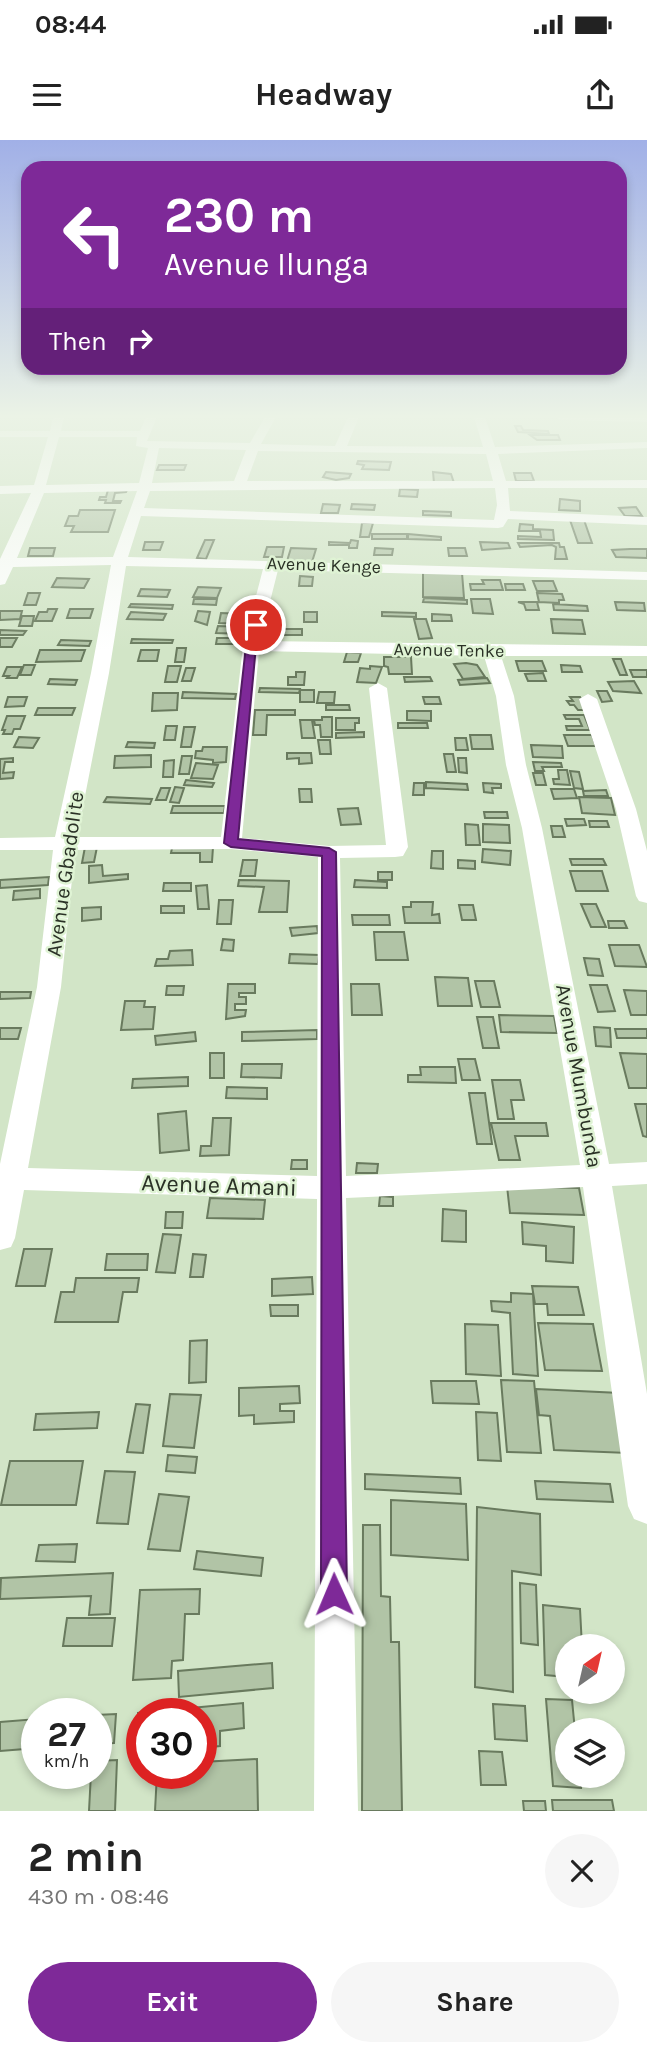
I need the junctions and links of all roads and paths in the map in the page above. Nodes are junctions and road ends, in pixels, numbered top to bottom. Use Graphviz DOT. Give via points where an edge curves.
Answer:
graph roads {
  1 [pos="36,495"];
  2 [pos="142,495"];
  3 [pos="503,495"];
  4 [pos="136,512"];
  5 [pos="504,515"];
  6 [pos="647,521"];
  7 [pos="120,561"];
  8 [pos="4,563"];
  9 [pos="272,564"];
  10 [pos="647,576"];
  11 [pos="0,581"];
  12 [pos="251,646"];
  13 [pos="491,651"];
  14 [pos="647,651"];
  15 [pos="378,688"];
  16 [pos="588,699"];
  17 [pos="65,842"];
  18 [pos="231,843"];
  19 [pos="0,844"];
  20 [pos="329,852"];
  21 [pos="647,896"];
  22 [pos="647,1173"];
  23 [pos="596,1175"];
  24 [pos="6,1178"];
  25 [pos="330,1188"];
  26 [pos="0,1238"];
  27 [pos="647,1506"];
  28 [pos="336,1811"];
  1 -- 8 [label="street"];
  2 -- 4 [label="street, Avenue Gbadolite"];
  3 -- 5 [label="street"];
  4 -- 5 [label="street" via="489,525 498,524"];
  4 -- 7 [label="street, Avenue Gbadolite"];
  5 -- 6 [label="street"];
  7 -- 8 [label="street, Avenue Kenge"];
  7 -- 9 [label="street, Avenue Kenge"];
  7 -- 17 [label="street, Avenue Gbadolite"];
  8 -- 11 [label="street"];
  9 -- 10 [label="street, Avenue Kenge"];
  9 -- 12 [label="street"];
  12 -- 13 [label="street, Avenue Tenke"];
  12 -- 18 [label="street"];
  13 -- 14 [label="street, Avenue Tenke"];
  13 -- 23 [label="street, Avenue Mumbunda" via="532,828"];
  15 -- 20 [label="street" via="397,849"];
  16 -- 21 [label="street" via="626,809"];
  17 -- 18 [label="street"];
  17 -- 19 [label="street"];
  17 -- 24 [label="street, Avenue Gbadolite" via="50,987"];
  18 -- 20 [label="street"];
  20 -- 25 [label="street"];
  22 -- 23 [label="street, Avenue Amani"];
  23 -- 25 [label="street, Avenue Amani"];
  23 -- 27 [label="street, Avenue Mumbunda"];
  24 -- 25 [label="street, Avenue Amani"];
  24 -- 26 [label="street, Avenue Gbadolite"];
  25 -- 28 [label="street"];
}
